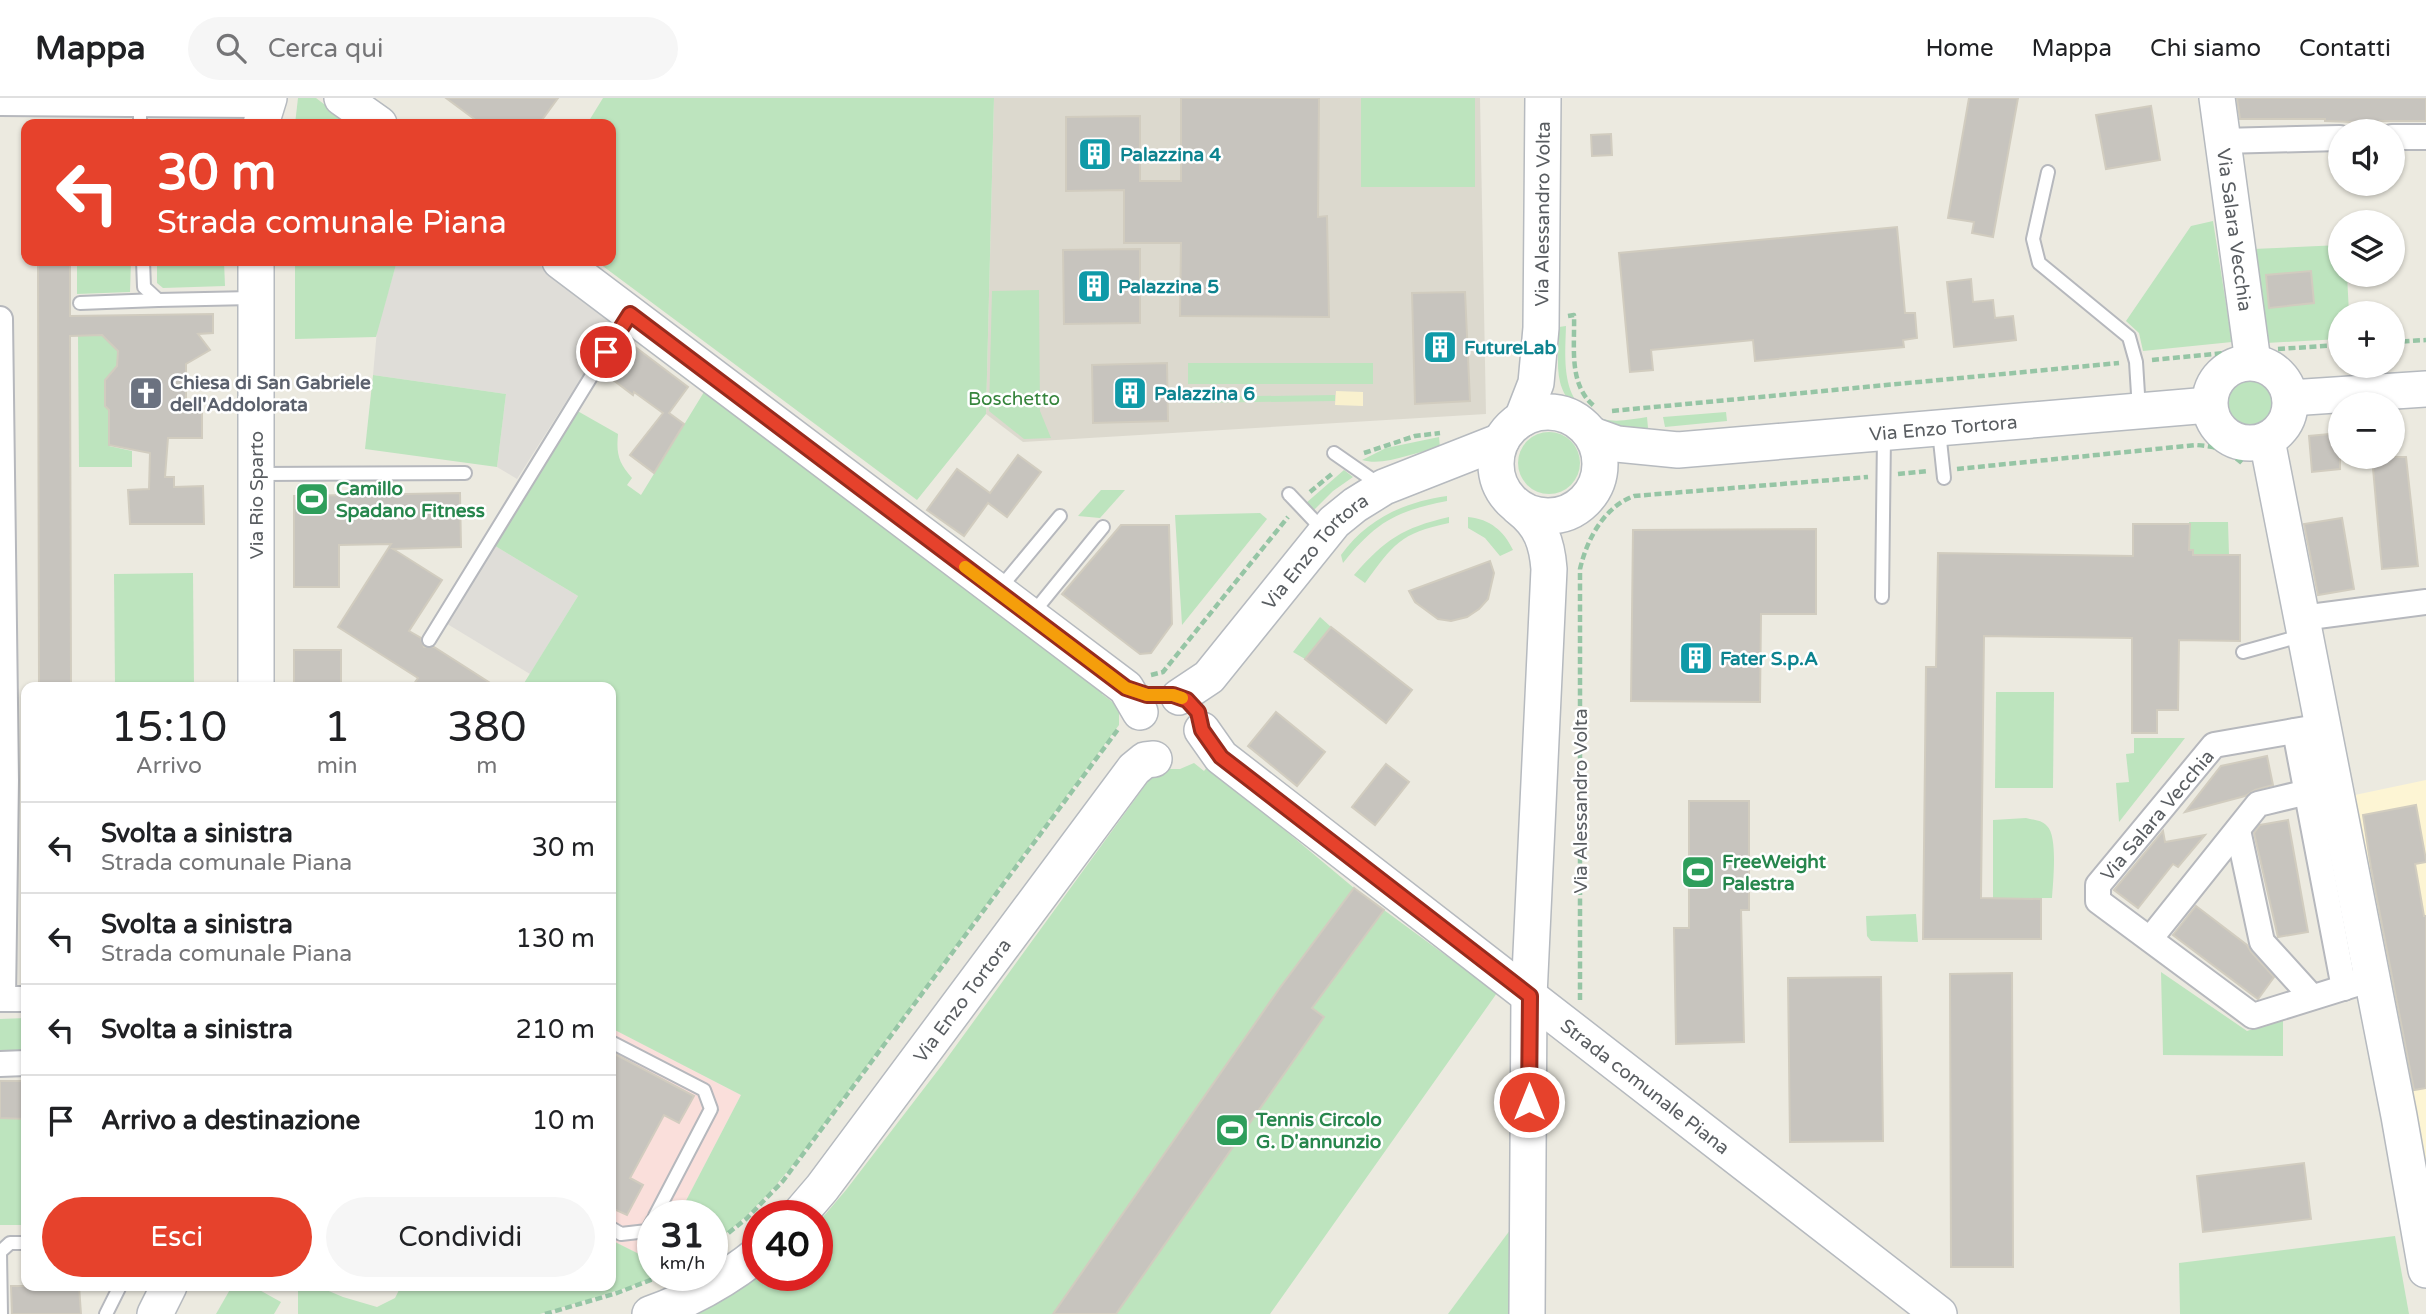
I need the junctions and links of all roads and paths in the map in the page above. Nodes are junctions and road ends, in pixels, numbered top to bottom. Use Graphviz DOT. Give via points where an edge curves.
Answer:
graph roads {
  1 [pos="342,98"];
  2 [pos="1543,98"];
  3 [pos="2217,98"];
  4 [pos="0,103"];
  5 [pos="248,107"];
  6 [pos="140,114"];
  7 [pos="372,119"];
  8 [pos="2405,137"];
  9 [pos="2426,137"];
  10 [pos="2328,138"];
  11 [pos="2222,141"];
  12 [pos="2048,172"];
  13 [pos="143,266"];
  14 [pos="256,266"];
  15 [pos="566,266"];
  16 [pos="256,298"];
  17 [pos="158,300"];
  18 [pos="80,303"];
  19 [pos="630,314"];
  20 [pos="0,319"];
  21 [pos="1551,322"];
  22 [pos="2426,340"];
  23 [pos="2405,341"];
  24 [pos="0,344"];
  25 [pos="2328,346"];
  26 [pos="2252,356"];
  27 [pos="2136,362"];
  28 [pos="2369,379"];
  29 [pos="2426,389"];
  30 [pos="2290,398"];
  31 [pos="2209,405"];
  32 [pos="2139,411"];
  33 [pos="1582,426"];
  34 [pos="1938,428"];
  35 [pos="1512,430"];
  36 [pos="1884,432"];
  37 [pos="2267,440"];
  38 [pos="1678,450"];
  39 [pos="1334,453"];
  40 [pos="465,473"];
  41 [pos="257,474"];
  42 [pos="1944,478"];
  43 [pos="1397,482"];
  44 [pos="1597,482"];
  45 [pos="1289,494"];
  46 [pos="1512,500"];
  47 [pos="1573,510"];
  48 [pos="1059,516"];
  49 [pos="1103,527"];
  50 [pos="1326,532"];
  51 [pos="1564,569"];
  52 [pos="2,572"];
  53 [pos="998,591"];
  54 [pos="1882,597"];
  55 [pos="2426,602"];
  56 [pos="1031,616"];
  57 [pos="2303,627"];
  58 [pos="429,640"];
  59 [pos="2243,652"];
  60 [pos="256,682"];
  61 [pos="1166,725"];
  62 [pos="2309,729"];
  63 [pos="2321,789"];
  64 [pos="2238,830"];
  65 [pos="2150,939"];
  66 [pos="2358,983"];
  67 [pos="1530,996"];
  68 [pos="2312,998"];
  69 [pos="10,999"];
  70 [pos="1562,1021"];
  71 [pos="616,1045"];
  72 [pos="21,1063"];
  73 [pos="0,1064"];
  74 [pos="663,1200"];
  75 [pos="812,1200"];
  76 [pos="616,1231"];
  77 [pos="637,1232"];
  78 [pos="728,1233"];
  79 [pos="21,1243"];
  80 [pos="742,1265"];
  81 [pos="2426,1270"];
  82 [pos="637,1285"];
  83 [pos="118,1291"];
  84 [pos="166,1291"];
  85 [pos="1,1314"];
  86 [pos="106,1314"];
  87 [pos="155,1314"];
  88 [pos="545,1314"];
  89 [pos="650,1314"];
  90 [pos="1527,1314"];
  91 [pos="1939,1314"];
  1 -- 7 [label="street"];
  2 -- 21 [label="street, Via Alessandro Volta"];
  3 -- 11 [label="street, Via Salara Vecchia"];
  4 -- 6 [label="street"];
  5 -- 6 [label="street"];
  8 -- 9 [label="street"];
  10 -- 11 [label="street"];
  11 -- 26 [label="street, Via Salara Vecchia"];
  12 -- 27 [label="lane" via="2033,239 2039,263 2129,337"];
  13 -- 17 [label="lane" via="144,287"];
  14 -- 16 [label="street, Via Rio Sparto"];
  15 -- 19 [label="street, Strada comunale Piana"];
  16 -- 17 [label="lane"];
  16 -- 41 [label="street, Via Rio Sparto"];
  17 -- 18 [label="lane"];
  19 -- 53 [label="street, Strada comunale Piana"];
  19 -- 58 [label="lane"];
  20 -- 24 [label="street"];
  21 -- 27 [label="path" via="1574,315 1577,386 1603,411"];
  21 -- 33 [label="street, Via Alessandro Volta" via="1554,385"];
  21 -- 35 [label="street, Via Alessandro Volta" via="1536,383"];
  22 -- 23 [label="path"];
  24 -- 52 [label="street"];
  25 -- 26 [label="path"];
  26 -- 27 [label="path"];
  26 -- 30 [label="street" via="2278,373"];
  26 -- 31 [label="street" via="2214,383"];
  27 -- 32 [label="lane"];
  28 -- 29 [label="street"];
  28 -- 30 [label="street"];
  30 -- 37 [label="street" via="2285,423"];
  31 -- 32 [label="street, Via Enzo Tortora"];
  31 -- 37 [label="street" via="2212,418 2229,438 2241,443"];
  32 -- 34 [label="street, Via Enzo Tortora"];
  33 -- 35 [label="street" via="1560,412 1547,412"];
  33 -- 38 [label="street, Via Enzo Tortora" via="1617,444"];
  33 -- 44 [label="street" via="1599,450"];
  34 -- 36 [label="street, Via Enzo Tortora"];
  34 -- 42 [label="lane"];
  35 -- 43 [label="street, Via Enzo Tortora"];
  35 -- 46 [label="street" via="1496,458 1497,476"];
  36 -- 38 [label="street, Via Enzo Tortora"];
  36 -- 54 [label="lane"];
  37 -- 57 [label="street"];
  38 -- 44 [label="street, Via Enzo Tortora"];
  39 -- 43 [label="lane"];
  40 -- 41 [label="lane"];
  41 -- 60 [label="street, Via Rio Sparto"];
  43 -- 46 [label="street, Via Enzo Tortora" via="1437,476 1463,478"];
  43 -- 50 [label="street, Via Enzo Tortora" via="1355,505"];
  44 -- 47 [label="street"];
  45 -- 50 [label="lane"];
  46 -- 47 [label="street" via="1532,514 1560,515"];
  46 -- 51 [label="street, Via Alessandro Volta" via="1529,515"];
  47 -- 51 [label="street, Via Alessandro Volta" via="1556,546"];
  48 -- 53 [label="lane"];
  49 -- 56 [label="lane"];
  50 -- 61 [label="street, Via Enzo Tortora"];
  51 -- 67 [label="street, Via Alessandro Volta"];
  51 -- 70 [label="path, Via Alessandro Volta" via="1580,1012"];
  52 -- 69 [label="street"];
  53 -- 56 [label="street, Strada comunale Piana"];
  55 -- 57 [label="street"];
  56 -- 61 [label="street, Strada comunale Piana"];
  57 -- 59 [label="lane"];
  57 -- 62 [label="street"];
  61 -- 67 [label="street, Strada comunale Piana"];
  61 -- 75 [label="street, Via Enzo Tortora"];
  61 -- 78 [label="path" via="1007,876 791,1171"];
  62 -- 63 [label="street"];
  62 -- 65 [label="street, Via Salara Vecchia" via="2214,745 2098,885 2098,901"];
  63 -- 64 [label="street" via="2258,804"];
  63 -- 66 [label="street"];
  64 -- 65 [label="street"];
  64 -- 68 [label="street" via="2262,942"];
  65 -- 68 [label="street, Via Salara Vecchia" via="2253,1016"];
  66 -- 68 [label="street, Via Salara Vecchia"];
  66 -- 81 [label="street" via="2407,1155"];
  67 -- 70 [label="street, Strada comunale Piana"];
  67 -- 90 [label="street, Via Alessandro Volta"];
  70 -- 91 [label="street, Strada comunale Piana"];
  71 -- 74 [label="lane" via="704,1090 711,1109"];
  72 -- 73 [label="street"];
  76 -- 77 [label="lane"];
  79 -- 85 [label="lane" via="10,1243 0,1252"];
  80 -- 89 [label="street" via="709,1287"];
  82 -- 88 [label="path"];
  83 -- 86 [label="lane"];
  84 -- 87 [label="street"];
}
